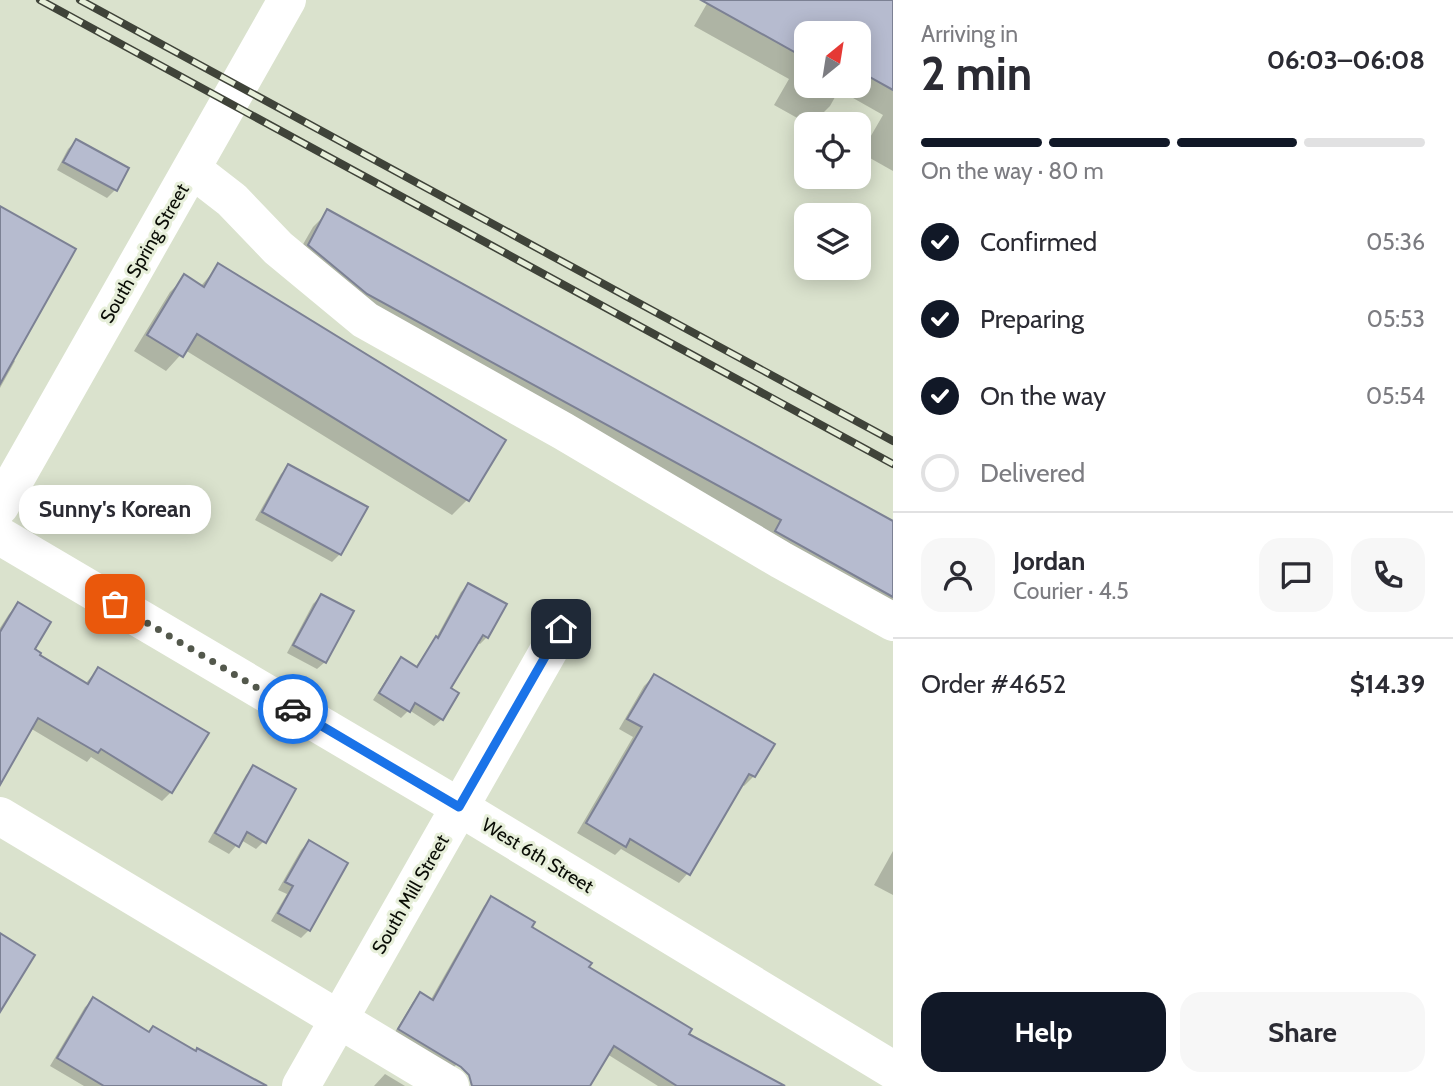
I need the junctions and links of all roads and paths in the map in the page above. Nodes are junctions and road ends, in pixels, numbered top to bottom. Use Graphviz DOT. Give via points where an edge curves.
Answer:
graph roads {
  1 [pos="287,0"];
  2 [pos="192,169"];
  3 [pos="0,506"];
  4 [pos="0,536"];
  5 [pos="893,622"];
  6 [pos="561,629"];
  7 [pos="459,807"];
  8 [pos="0,816"];
  9 [pos="339,1018"];
  10 [pos="893,1070"];
  11 [pos="301,1086"];
  12 [pos="450,1086"];
  1 -- 2 [label="street, South Spring Street"];
  2 -- 3 [label="street, South Spring Street"];
  2 -- 5 [label="street" via="365,320"];
  4 -- 7 [label="street, West 6th Street"];
  6 -- 7 [label="street, South Mill Street"];
  7 -- 9 [label="street, South Mill Street"];
  7 -- 10 [label="street, West 6th Street"];
  8 -- 9 [label="street"];
  9 -- 11 [label="street, South Mill Street"];
  9 -- 12 [label="street"];
}
